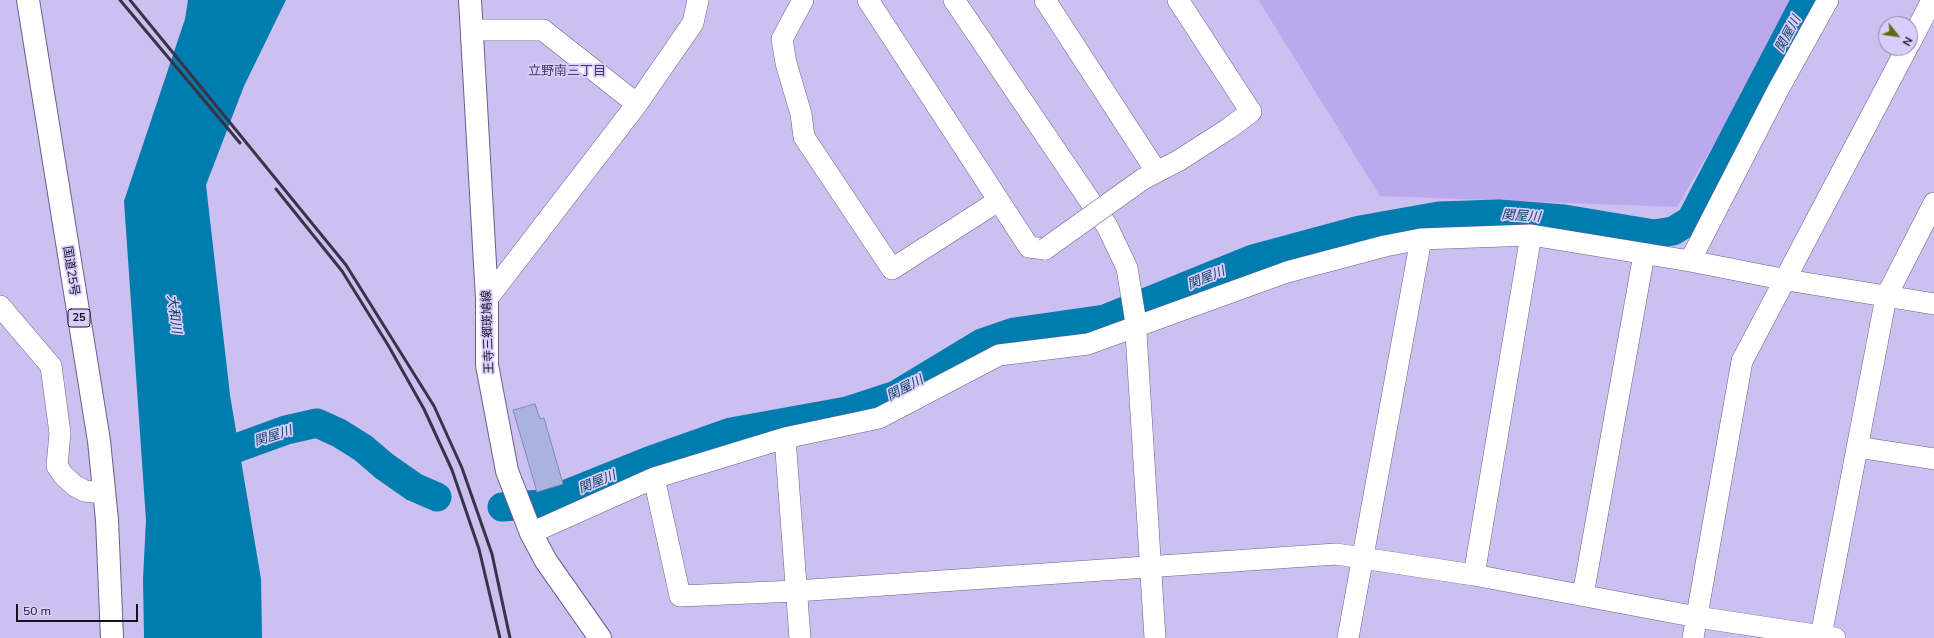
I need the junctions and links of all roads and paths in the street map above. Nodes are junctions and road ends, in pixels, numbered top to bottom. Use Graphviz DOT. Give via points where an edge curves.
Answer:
graph roads {
  1 [pos="28,0"];
  2 [pos="470,0"];
  3 [pos="698,0"];
  4 [pos="803,0"];
  5 [pos="868,0"];
  6 [pos="954,0"];
  7 [pos="1045,0"];
  8 [pos="1178,0"];
  9 [pos="1828,0"];
  10 [pos="1932,0"];
  11 [pos="1918,27"];
  12 [pos="472,30"];
  13 [pos="1903,56"];
  14 [pos="637,104"];
  15 [pos="1150,175"];
  16 [pos="998,201"];
  17 [pos="1934,203"];
  18 [pos="1531,235"];
  19 [pos="1421,239"];
  20 [pos="1644,254"];
  21 [pos="1690,261"];
  22 [pos="1787,280"];
  23 [pos="1886,297"];
  24 [pos="487,299"];
  25 [pos="1934,304"];
  26 [pos="0,306"];
  27 [pos="1134,314"];
  28 [pos="785,438"];
  29 [pos="1857,446"];
  30 [pos="1934,460"];
  31 [pos="654,478"];
  32 [pos="104,493"];
  33 [pos="525,516"];
  34 [pos="1364,557"];
  35 [pos="1150,567"];
  36 [pos="1474,575"];
  37 [pos="796,591"];
  38 [pos="1583,595"];
  39 [pos="1697,617"];
  40 [pos="1828,637"];
  41 [pos="112,638"];
  42 [pos="600,638"];
  43 [pos="800,638"];
  44 [pos="1155,638"];
  45 [pos="1348,638"];
  46 [pos="1693,638"];
  1 -- 32 [label="main road, 国道25号 / 25" via="99,441"];
  2 -- 12 [label="main road, 王寺三郷斑鳩線"];
  3 -- 14 [label="street" via="692,23"];
  4 -- 16 [label="street" via="782,39 786,63 801,114 804,137 892,269"];
  5 -- 16 [label="street"];
  6 -- 27 [label="street" via="1107,226 1127,268"];
  7 -- 15 [label="street"];
  8 -- 15 [label="street" via="1251,112 1178,161"];
  9 -- 21 [label="street"];
  10 -- 11 [label="street"];
  12 -- 14 [label="street" via="543,30"];
  12 -- 24 [label="main road, 王寺三郷斑鳩線"];
  13 -- 22 [label="street"];
  14 -- 24 [label="street"];
  15 -- 16 [label="street, bridge" via="1045,249 1029,247"];
  17 -- 23 [label="street"];
  18 -- 19 [label="street"];
  18 -- 20 [label="street"];
  18 -- 36 [label="street"];
  19 -- 27 [label="street" via="1385,246"];
  19 -- 34 [label="street"];
  20 -- 21 [label="street"];
  20 -- 38 [label="street"];
  21 -- 22 [label="street"];
  22 -- 23 [label="street"];
  22 -- 39 [label="street" via="1742,361"];
  23 -- 25 [label="street"];
  23 -- 29 [label="street"];
  24 -- 33 [label="main road, 王寺三郷斑鳩線" via="487,365 507,471"];
  26 -- 32 [label="street" via="51,366 60,433 57,466 75,486 85,491"];
  27 -- 28 [label="street" via="1088,344 999,355 879,418"];
  27 -- 35 [label="street"];
  28 -- 31 [label="street"];
  28 -- 37 [label="street"];
  29 -- 30 [label="street"];
  29 -- 40 [label="street"];
  31 -- 33 [label="street"];
  31 -- 37 [label="street" via="680,596"];
  32 -- 41 [label="main road, 国道25号 / 25"];
  33 -- 42 [label="main road, 王寺三郷斑鳩線" via="546,561"];
  34 -- 35 [label="street" via="1336,554"];
  34 -- 36 [label="street"];
  34 -- 45 [label="street"];
  35 -- 37 [label="street"];
  35 -- 44 [label="street"];
  36 -- 38 [label="street"];
  37 -- 43 [label="street"];
  38 -- 39 [label="street"];
  39 -- 40 [label="street"];
  39 -- 46 [label="street"];
}
